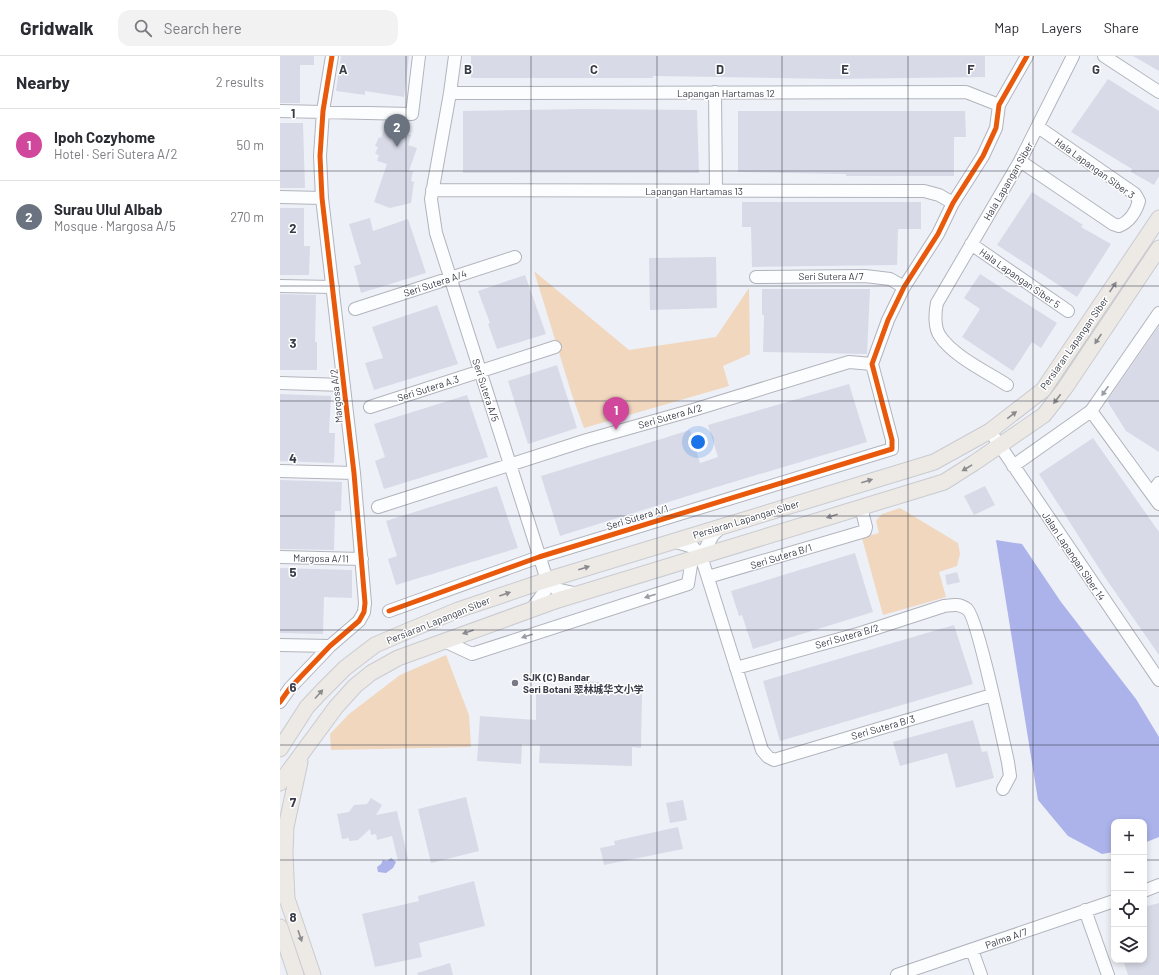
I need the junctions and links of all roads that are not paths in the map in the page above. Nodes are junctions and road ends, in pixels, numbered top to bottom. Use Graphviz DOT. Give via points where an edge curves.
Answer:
graph roads {
  1 [pos="332,56"];
  2 [pos="419,56"];
  3 [pos="455,56"];
  4 [pos="1027,56"];
  5 [pos="1074,56"];
  6 [pos="1104,56"];
  7 [pos="715,92"];
  8 [pos="1159,92"];
  9 [pos="450,93"];
  10 [pos="999,105"];
  11 [pos="280,111"];
  12 [pos="323,111"];
  13 [pos="1038,127"];
  14 [pos="1020,160"];
  15 [pos="716,191"];
  16 [pos="432,195"];
  17 [pos="280,197"];
  18 [pos="322,198"];
  19 [pos="953,204"];
  20 [pos="1159,218"];
  21 [pos="971,244"];
  22 [pos="1159,248"];
  23 [pos="515,258"];
  24 [pos="756,277"];
  25 [pos="451,279"];
  26 [pos="280,286"];
  27 [pos="333,287"];
  28 [pos="904,287"];
  29 [pos="355,309"];
  30 [pos="1068,311"];
  31 [pos="1159,313"];
  32 [pos="555,347"];
  33 [pos="872,364"];
  34 [pos="480,371"];
  35 [pos="280,383"];
  36 [pos="344,385"];
  37 [pos="1007,385"];
  38 [pos="370,407"];
  39 [pos="1091,410"];
  40 [pos="990,431"];
  41 [pos="1000,446"];
  42 [pos="510,466"];
  43 [pos="1013,466"];
  44 [pos="280,471"];
  45 [pos="354,473"];
  46 [pos="1159,483"];
  47 [pos="1152,493"];
  48 [pos="1159,504"];
  49 [pos="860,507"];
  50 [pos="378,508"];
  51 [pos="723,526"];
  52 [pos="673,541"];
  53 [pos="280,557"];
  54 [pos="540,557"];
  55 [pos="697,557"];
  56 [pos="362,559"];
  57 [pos="708,577"];
  58 [pos="547,580"];
  59 [pos="578,594"];
  60 [pos="389,610"];
  61 [pos="531,610"];
  62 [pos="444,640"];
  63 [pos="280,645"];
  64 [pos="330,646"];
  65 [pos="736,668"];
  66 [pos="1159,680"];
  67 [pos="992,694"];
  68 [pos="280,702"];
  69 [pos="296,725"];
  70 [pos="280,742"];
  71 [pos="280,749"];
  72 [pos="303,754"];
  73 [pos="280,783"];
  74 [pos="1002,789"];
  75 [pos="280,878"];
  76 [pos="1159,885"];
  77 [pos="1147,889"];
  78 [pos="287,900"];
  79 [pos="1111,902"];
  80 [pos="1085,910"];
  81 [pos="280,927"];
  82 [pos="972,950"];
  83 [pos="296,975"];
  84 [pos="313,975"];
  85 [pos="897,975"];
  86 [pos="981,975"];
  87 [pos="1108,975"];
  1 -- 12 [label="street, Margosa A/2"];
  2 -- 12 [label="street" via="412,114"];
  3 -- 9 [label="street, Seri Sutera A/5"];
  4 -- 10 [label="street"];
  5 -- 13 [label="street, Hala Lapangan Siber"];
  6 -- 8 [label="street"];
  7 -- 9 [label="street, Lapangan Hartamas 12"];
  7 -- 10 [label="street, Lapangan Hartamas 12" via="966,92"];
  7 -- 15 [label="street"];
  9 -- 16 [label="street, Seri Sutera A/5"];
  10 -- 19 [label="street" via="996,128 991,140"];
  11 -- 12 [label="street"];
  12 -- 18 [label="street, Margosa A/2" via="320,156"];
  13 -- 14 [label="street, Hala Lapangan Siber"];
  13 -- 14 [label="street, Hala Lapangan Siber 3" via="1135,194 1139,201 1132,216 1119,226 1113,224"];
  14 -- 21 [label="street, Hala Lapangan Siber"];
  15 -- 16 [label="street, Lapangan Hartamas 13"];
  15 -- 19 [label="street, Lapangan Hartamas 13" via="924,191 939,195"];
  16 -- 25 [label="street, Seri Sutera A/5" via="436,233"];
  17 -- 18 [label="street"];
  18 -- 27 [label="street, Margosa A/2"];
  19 -- 28 [label="street" via="938,234"];
  40 -- 20 [label="main road, Persiaran Lapangan Siber, one-way" via="1043,390"];
  21 -- 30 [label="street, Hala Lapangan Siber 5"];
  21 -- 37 [label="street, Hala Lapangan Siber" via="937,303 935,312 939,335 950,348"];
  22 -- 41 [label="main road, Persiaran Lapangan Siber, one-way" via="1044,415"];
  23 -- 25 [label="street, Seri Sutera A/4"];
  24 -- 28 [label="street, Seri Sutera A/7" via="866,276 890,279"];
  25 -- 29 [label="street, Seri Sutera A/4"];
  25 -- 34 [label="street, Seri Sutera A/5"];
  26 -- 27 [label="street"];
  27 -- 36 [label="street, Margosa A/2"];
  28 -- 33 [label="street" via="888,320"];
  31 -- 39 [label="street, one-way"];
  32 -- 34 [label="street, Seri Sutera A.3"];
  33 -- 42 [label="street, Seri Sutera A/2" via="849,362 587,440"];
  33 -- 54 [label="street, Seri Sutera A/1" via="892,440 892,449"];
  34 -- 38 [label="street, Seri Sutera A.3"];
  34 -- 42 [label="street, Seri Sutera A/5"];
  35 -- 36 [label="street"];
  36 -- 45 [label="street, Margosa A/2"];
  39 -- 43 [label="street"];
  39 -- 47 [label="street"];
  40 -- 41 [label="street, Jalan Lapangan Siber 14"];
  51 -- 40 [label="main road, Persiaran Lapangan Siber, one-way" via="934,462"];
  41 -- 43 [label="street, Jalan Lapangan Siber 14"];
  41 -- 49 [label="main road, Persiaran Lapangan Siber, one-way" via="944,482"];
  42 -- 50 [label="street, Seri Sutera A/2"];
  42 -- 54 [label="street, Seri Sutera A/5"];
  43 -- 66 [label="street, Jalan Lapangan Siber 14"];
  44 -- 45 [label="street"];
  45 -- 56 [label="street, Margosa A/2"];
  46 -- 47 [label="street"];
  47 -- 48 [label="street"];
  49 -- 55 [label="main road, Persiaran Lapangan Siber, one-way"];
  49 -- 57 [label="street, Seri Sutera B/1" via="865,531"];
  51 -- 52 [label="main road, Persiaran Lapangan Siber"];
  51 -- 55 [label="street"];
  52 -- 55 [label="street" via="693,547"];
  58 -- 52 [label="main road, Persiaran Lapangan Siber, one-way"];
  53 -- 56 [label="street, Margosa A/11"];
  54 -- 58 [label="street, Seri Sutera A/5"];
  54 -- 60 [label="street, Seri Sutera A/1"];
  55 -- 57 [label="street"];
  55 -- 59 [label="main road, Persiaran Lapangan Siber"];
  55 -- 62 [label="street, one-way" via="688,584 472,654"];
  56 -- 64 [label="street, Margosa A/2" via="364,612 359,620"];
  57 -- 65 [label="street"];
  58 -- 59 [label="street" via="556,589"];
  58 -- 61 [label="street" via="545,591"];
  69 -- 58 [label="main road, Persiaran Lapangan Siber, one-way" via="321,692 345,668 375,645 458,610"];
  59 -- 61 [label="main road, Persiaran Lapangan Siber"];
  61 -- 62 [label="main road, Persiaran Lapangan Siber, one-way"];
  62 -- 72 [label="main road, Persiaran Lapangan Siber" via="398,658 355,686 336,707"];
  63 -- 64 [label="street"];
  64 -- 68 [label="street, Margosa A/2"];
  65 -- 67 [label="street, Seri Sutera B/3" via="762,750 774,760"];
  65 -- 67 [label="street, Seri Sutera B/2" via="958,604 968,609 975,623"];
  67 -- 74 [label="street" via="1010,776"];
  69 -- 70 [label="main road"];
  69 -- 71 [label="main road, Persiaran Lapangan Siber"];
  72 -- 73 [label="main road, Persiaran Lapangan Siber"];
  72 -- 78 [label="main road" via="291,796 286,827"];
  75 -- 78 [label="main road"];
  76 -- 77 [label="street"];
  78 -- 84 [label="main road, one-way"];
  79 -- 80 [label="street, Palma A/7"];
  80 -- 82 [label="street, Palma A/7"];
  80 -- 87 [label="street"];
  81 -- 83 [label="main road"];
  82 -- 85 [label="street, Palma A/7"];
  82 -- 86 [label="street"];
}
